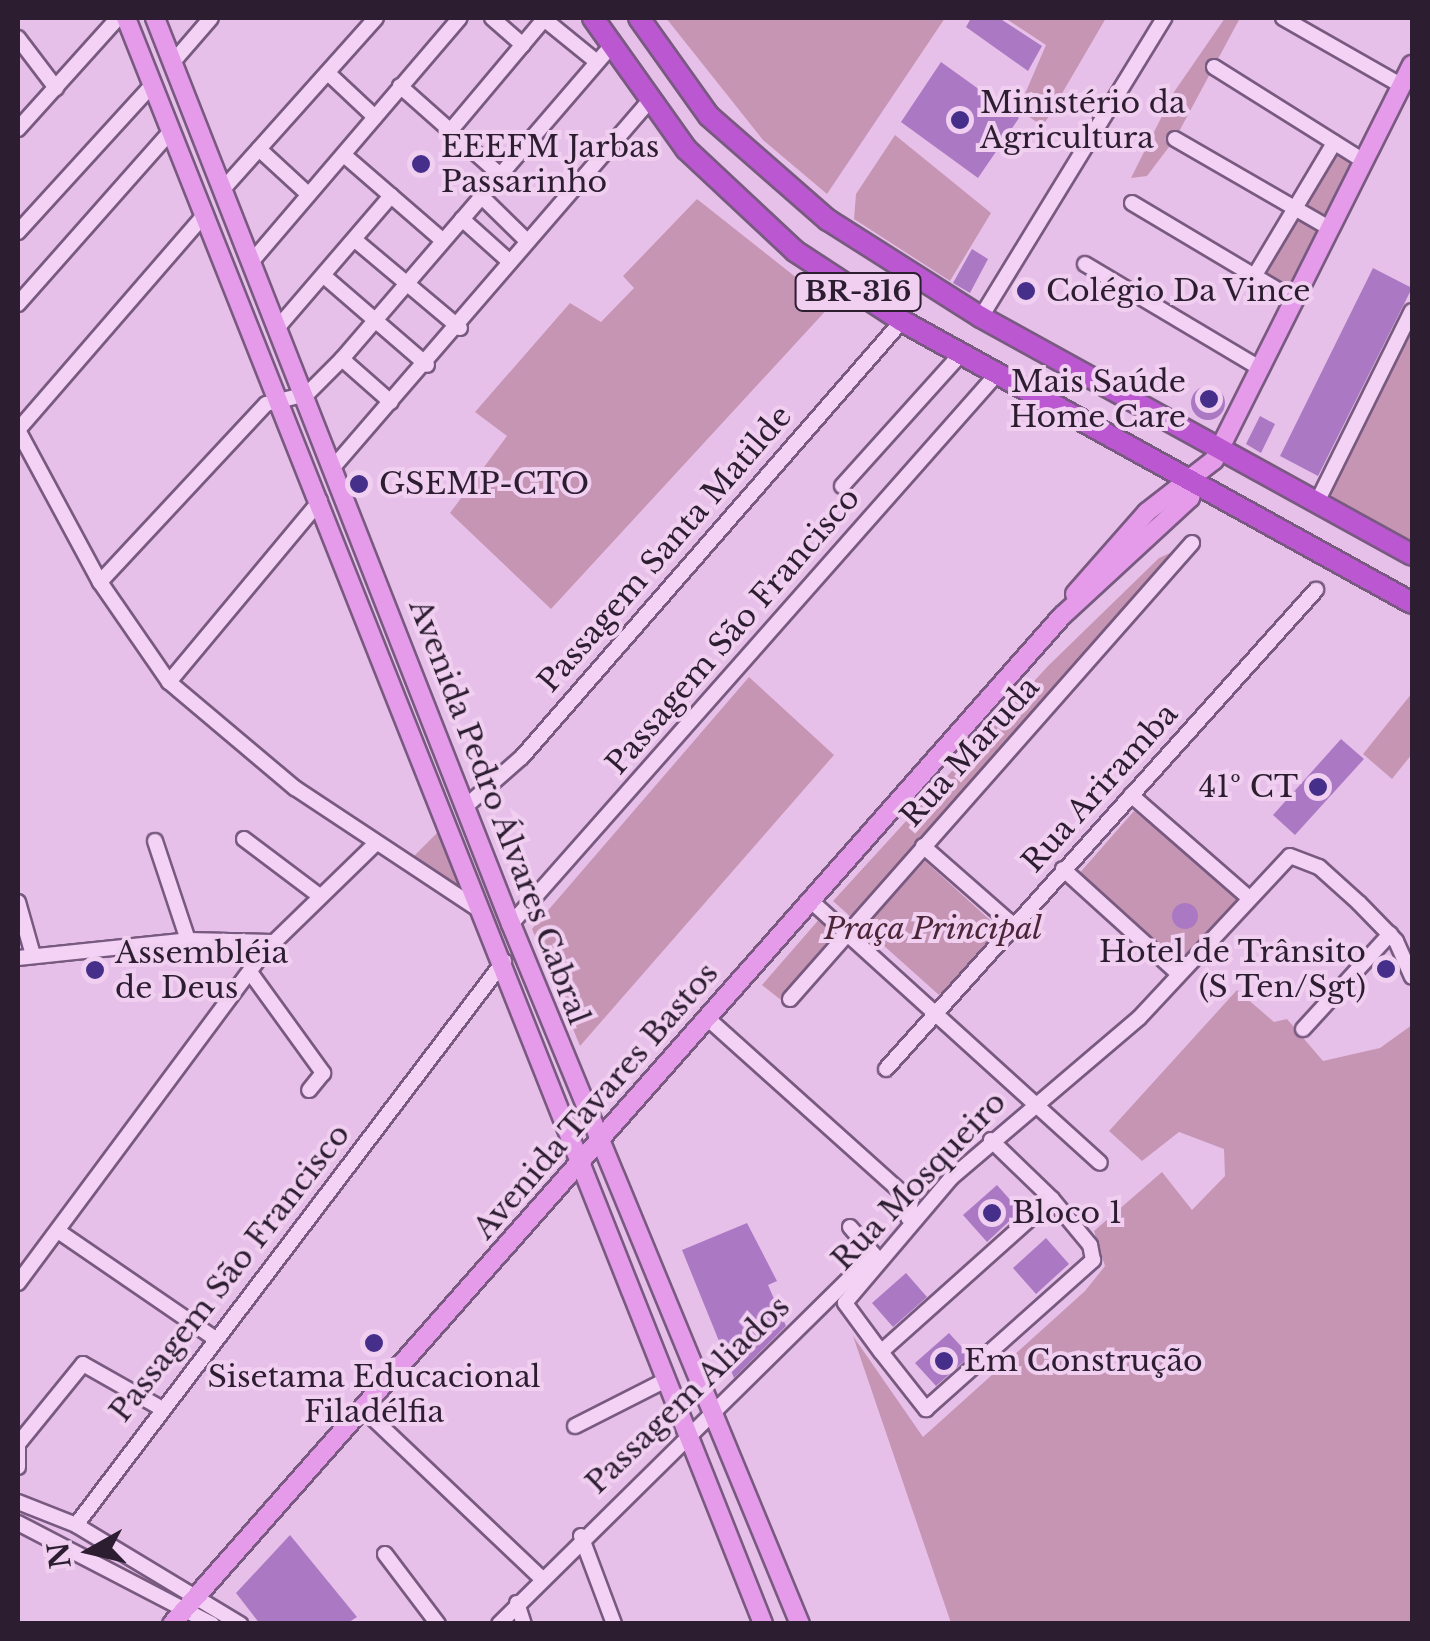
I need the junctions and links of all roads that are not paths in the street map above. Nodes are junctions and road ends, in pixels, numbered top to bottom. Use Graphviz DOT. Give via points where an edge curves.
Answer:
graph roads {
  1 [pos="118,18"];
  2 [pos="126,18"];
  3 [pos="155,18"];
  4 [pos="211,18"];
  5 [pos="376,18"];
  6 [pos="460,18"];
  7 [pos="492,18"];
  8 [pos="544,18"];
  9 [pos="593,18"];
  10 [pos="639,18"];
  11 [pos="1164,18"];
  12 [pos="1283,18"];
  13 [pos="18,38"];
  14 [pos="523,45"];
  15 [pos="604,55"];
  16 [pos="173,62"];
  17 [pos="1412,65"];
  18 [pos="1214,67"];
  19 [pos="329,74"];
  20 [pos="153,84"];
  21 [pos="400,86"];
  22 [pos="1402,86"];
  23 [pos="56,88"];
  24 [pos="648,103"];
  25 [pos="374,117"];
  26 [pos="18,129"];
  27 [pos="452,130"];
  28 [pos="171,131"];
  29 [pos="1175,140"];
  30 [pos="1334,142"];
  31 [pos="259,149"];
  32 [pos="344,155"];
  33 [pos="1364,160"];
  34 [pos="500,174"];
  35 [pos="224,188"];
  36 [pos="308,194"];
  37 [pos="392,196"];
  38 [pos="481,196"];
  39 [pos="1132,203"];
  40 [pos="1297,209"];
  41 [pos="205,214"];
  42 [pos="462,218"];
  43 [pos="1330,229"];
  44 [pos="18,232"];
  45 [pos="355,240"];
  46 [pos="442,240"];
  47 [pos="528,241"];
  48 [pos="253,260"];
  49 [pos="510,262"];
  50 [pos="1085,264"];
  51 [pos="324,276"];
  52 [pos="1256,276"];
  53 [pos="406,284"];
  54 [pos="1295,300"];
  55 [pos="18,304"];
  56 [pos="1412,311"];
  57 [pos="981,318"];
  58 [pos="376,320"];
  59 [pos="902,321"];
  60 [pos="279,326"];
  61 [pos="460,328"];
  62 [pos="961,354"];
  63 [pos="342,359"];
  64 [pos="427,365"];
  65 [pos="1261,369"];
  66 [pos="997,374"];
  67 [pos="307,394"];
  68 [pos="279,399"];
  69 [pos="392,402"];
  70 [pos="18,430"];
  71 [pos="1221,448"];
  72 [pos="336,464"];
  73 [pos="1195,481"];
  74 [pos="842,486"];
  75 [pos="320,501"];
  76 [pos="1317,502"];
  77 [pos="1192,543"];
  78 [pos="1412,554"];
  79 [pos="100,582"];
  80 [pos="1316,590"];
  81 [pos="1412,603"];
  82 [pos="168,682"];
  83 [pos="1131,795"];
  84 [pos="465,807"];
  85 [pos="244,839"];
  86 [pos="155,841"];
  87 [pos="376,843"];
  88 [pos="923,846"];
  89 [pos="1063,869"];
  90 [pos="317,894"];
  91 [pos="1250,898"];
  92 [pos="810,900"];
  93 [pos="18,902"];
  94 [pos="482,912"];
  95 [pos="511,924"];
  96 [pos="1014,926"];
  97 [pos="848,933"];
  98 [pos="1390,934"];
  99 [pos="188,940"];
  100 [pos="273,942"];
  101 [pos="25,956"];
  102 [pos="504,961"];
  103 [pos="250,972"];
  104 [pos="1180,974"];
  105 [pos="1412,977"];
  106 [pos="790,999"];
  107 [pos="936,1012"];
  108 [pos="706,1017"];
  109 [pos="1303,1029"];
  110 [pos="886,1069"];
  111 [pos="308,1090"];
  112 [pos="1030,1104"];
  113 [pos="991,1140"];
  114 [pos="600,1142"];
  115 [pos="582,1159"];
  116 [pos="1100,1164"];
  117 [pos="1052,1200"];
  118 [pos="850,1227"];
  119 [pos="58,1230"];
  120 [pos="874,1255"];
  121 [pos="18,1283"];
  122 [pos="216,1339"];
  123 [pos="882,1352"];
  124 [pos="666,1380"];
  125 [pos="159,1407"];
  126 [pos="362,1408"];
  127 [pos="708,1413"];
  128 [pos="575,1426"];
  129 [pos="686,1434"];
  130 [pos="18,1444"];
  131 [pos="18,1467"];
  132 [pos="18,1502"];
  133 [pos="18,1523"];
  134 [pos="76,1524"];
  135 [pos="581,1536"];
  136 [pos="384,1554"];
  137 [pos="540,1578"];
  138 [pos="191,1600"];
  139 [pos="517,1603"];
  140 [pos="172,1624"];
  141 [pos="212,1624"];
  142 [pos="240,1624"];
  143 [pos="438,1624"];
  144 [pos="499,1624"];
  145 [pos="524,1624"];
  146 [pos="614,1624"];
  147 [pos="763,1624"];
  148 [pos="800,1624"];
  1 -- 23 [label="street"];
  2 -- 20 [label="main road, Avenida Pedro Álvares Cabral"];
  3 -- 16 [label="main road, Avenida Pedro Álvares Cabral"];
  4 -- 16 [label="street"];
  5 -- 19 [label="street"];
  6 -- 21 [label="street"];
  7 -- 14 [label="street"];
  8 -- 14 [label="street"];
  8 -- 15 [label="street"];
  9 -- 15 [label="highway, BR-316"];
  10 -- 57 [label="highway, BR-316" via="709,116 750,155 828,220"];
  11 -- 57 [label="street"];
  12 -- 22 [label="street"];
  13 -- 23 [label="street"];
  14 -- 27 [label="street"];
  15 -- 24 [label="highway, BR-316"];
  15 -- 34 [label="street"];
  16 -- 35 [label="main road, Avenida Pedro Álvares Cabral"];
  17 -- 22 [label="main road, Avenida Tavares Bastos"];
  18 -- 30 [label="street"];
  19 -- 25 [label="street"];
  19 -- 31 [label="street"];
  20 -- 28 [label="main road, Avenida Pedro Álvares Cabral"];
  20 -- 44 [label="street"];
  21 -- 25 [label="street"];
  21 -- 27 [label="street"];
  22 -- 33 [label="main road, Avenida Tavares Bastos"];
  23 -- 26 [label="street"];
  24 -- 47 [label="street"];
  24 -- 59 [label="highway, BR-316" via="703,168 795,251"];
  25 -- 32 [label="street"];
  27 -- 34 [label="street"];
  28 -- 41 [label="main road, Avenida Pedro Álvares Cabral"];
  28 -- 55 [label="street"];
  29 -- 40 [label="street"];
  30 -- 33 [label="street"];
  30 -- 40 [label="street"];
  31 -- 35 [label="street"];
  31 -- 36 [label="street"];
  32 -- 36 [label="street"];
  32 -- 37 [label="street"];
  33 -- 43 [label="main road, Avenida Tavares Bastos"];
  34 -- 38 [label="street"];
  35 -- 48 [label="main road, Avenida Pedro Álvares Cabral"];
  36 -- 48 [label="street"];
  37 -- 45 [label="street"];
  37 -- 46 [label="street"];
  38 -- 42 [label="street"];
  38 -- 47 [label="street"];
  39 -- 52 [label="street"];
  40 -- 43 [label="street"];
  40 -- 52 [label="street"];
  41 -- 68 [label="main road, Avenida Pedro Álvares Cabral"];
  41 -- 70 [label="street"];
  42 -- 46 [label="street"];
  42 -- 49 [label="street"];
  43 -- 54 [label="main road, Avenida Tavares Bastos"];
  45 -- 51 [label="street"];
  45 -- 53 [label="street"];
  46 -- 53 [label="street"];
  47 -- 49 [label="street"];
  48 -- 60 [label="main road, Avenida Pedro Álvares Cabral"];
  49 -- 61 [label="street"];
  50 -- 65 [label="street"];
  51 -- 58 [label="street"];
  51 -- 60 [label="street"];
  52 -- 54 [label="street"];
  53 -- 58 [label="street"];
  53 -- 61 [label="street"];
  54 -- 65 [label="main road, Avenida Tavares Bastos"];
  56 -- 76 [label="street"];
  57 -- 71 [label="highway, BR-316"];
  58 -- 63 [label="street"];
  58 -- 64 [label="street"];
  59 -- 62 [label="highway, BR-316"];
  59 -- 84 [label="street, Passagem Santa Matilde" via="522,757"];
  60 -- 67 [label="main road, Avenida Pedro Álvares Cabral"];
  61 -- 64 [label="street"];
  62 -- 66 [label="highway, BR-316"];
  62 -- 74 [label="street"];
  63 -- 67 [label="street"];
  63 -- 69 [label="street"];
  64 -- 69 [label="street"];
  65 -- 71 [label="main road, Avenida Tavares Bastos"];
  66 -- 73 [label="highway, BR-316"];
  66 -- 95 [label="street, Passagem São Francisco"];
  67 -- 68 [label="street"];
  67 -- 72 [label="main road, Avenida Pedro Álvares Cabral"];
  68 -- 75 [label="main road, Avenida Pedro Álvares Cabral"];
  68 -- 79 [label="street" via="250,419"];
  69 -- 72 [label="street"];
  70 -- 79 [label="street"];
  71 -- 73 [label="main road, Avenida Tavares Bastos"];
  71 -- 76 [label="highway, BR-316"];
  72 -- 84 [label="main road, Avenida Pedro Álvares Cabral"];
  73 -- 81 [label="highway, BR-316"];
  73 -- 92 [label="main road, Avenida Tavares Bastos" via="1190,498 1062,616"];
  75 -- 82 [label="street"];
  75 -- 94 [label="main road, Avenida Pedro Álvares Cabral"];
  76 -- 78 [label="highway, BR-316"];
  77 -- 88 [label="street, Rua Maruda"];
  79 -- 82 [label="street"];
  80 -- 83 [label="street, Rua Ariramba"];
  82 -- 87 [label="street" via="295,788"];
  83 -- 89 [label="street, Rua Ariramba"];
  83 -- 91 [label="street"];
  84 -- 95 [label="main road, Avenida Pedro Álvares Cabral"];
  85 -- 90 [label="street"];
  86 -- 99 [label="street"];
  87 -- 90 [label="street"];
  87 -- 94 [label="street"];
  88 -- 96 [label="street"];
  88 -- 97 [label="street, Rua Maruda"];
  89 -- 96 [label="street, Rua Ariramba"];
  89 -- 104 [label="street"];
  90 -- 100 [label="street"];
  91 -- 98 [label="street, Rua Mosqueiro" via="1285,859 1300,858"];
  91 -- 104 [label="street, Rua Mosqueiro"];
  92 -- 97 [label="street"];
  92 -- 108 [label="main road, Avenida Tavares Bastos"];
  93 -- 101 [label="street"];
  94 -- 102 [label="main road, Avenida Pedro Álvares Cabral"];
  95 -- 114 [label="main road, Avenida Pedro Álvares Cabral"];
  96 -- 107 [label="street, Rua Ariramba"];
  97 -- 106 [label="street, Rua Maruda"];
  97 -- 107 [label="street"];
  98 -- 105 [label="street, Rua Mosqueiro"];
  98 -- 109 [label="street"];
  99 -- 100 [label="street"];
  99 -- 101 [label="street"];
  100 -- 103 [label="street"];
  102 -- 115 [label="main road, Avenida Pedro Álvares Cabral"];
  102 -- 122 [label="street, Passagem São Francisco"];
  103 -- 111 [label="street" via="323,1073"];
  103 -- 119 [label="street"];
  104 -- 112 [label="street, Rua Mosqueiro" via="1139,1018"];
  107 -- 110 [label="street, Rua Ariramba"];
  107 -- 112 [label="street"];
  108 -- 114 [label="main road, Avenida Tavares Bastos"];
  108 -- 120 [label="street, Passagem Aliados" via="915,1208"];
  112 -- 113 [label="street, Rua Mosqueiro"];
  112 -- 116 [label="street"];
  113 -- 117 [label="street"];
  113 -- 123 [label="street, Rua Mosqueiro" via="846,1297"];
  114 -- 115 [label="main road, Avenida Tavares Bastos"];
  114 -- 127 [label="main road, Avenida Pedro Álvares Cabral"];
  115 -- 124 [label="main road, Avenida Pedro Álvares Cabral"];
  115 -- 126 [label="main road, Avenida Tavares Bastos"];
  117 -- 123 [label="street"];
  117 -- 123 [label="street" via="1094,1251 1090,1264 926,1409"];
  118 -- 120 [label="street"];
  119 -- 121 [label="street"];
  119 -- 122 [label="street"];
  120 -- 127 [label="street, Passagem Aliados"];
  122 -- 125 [label="street, Passagem São Francisco"];
  124 -- 128 [label="street"];
  124 -- 129 [label="main road, Avenida Pedro Álvares Cabral"];
  125 -- 130 [label="street" via="83,1364"];
  125 -- 134 [label="street, Passagem São Francisco"];
  126 -- 137 [label="street"];
  126 -- 138 [label="main road, Avenida Tavares Bastos"];
  127 -- 129 [label="street, Passagem Aliados"];
  127 -- 148 [label="main road, Avenida Pedro Álvares Cabral"];
  129 -- 135 [label="street, Passagem Aliados"];
  129 -- 147 [label="main road, Avenida Pedro Álvares Cabral"];
  130 -- 131 [label="street"];
  132 -- 134 [label="street"];
  133 -- 138 [label="street"];
  134 -- 138 [label="street"];
  135 -- 137 [label="street, Passagem Aliados"];
  135 -- 146 [label="street"];
  136 -- 143 [label="street"];
  137 -- 139 [label="street, Passagem Aliados"];
  138 -- 140 [label="main road, Avenida Tavares Bastos"];
  138 -- 141 [label="street"];
  138 -- 142 [label="street"];
  139 -- 144 [label="street, Passagem Aliados"];
  139 -- 145 [label="street"];
}
